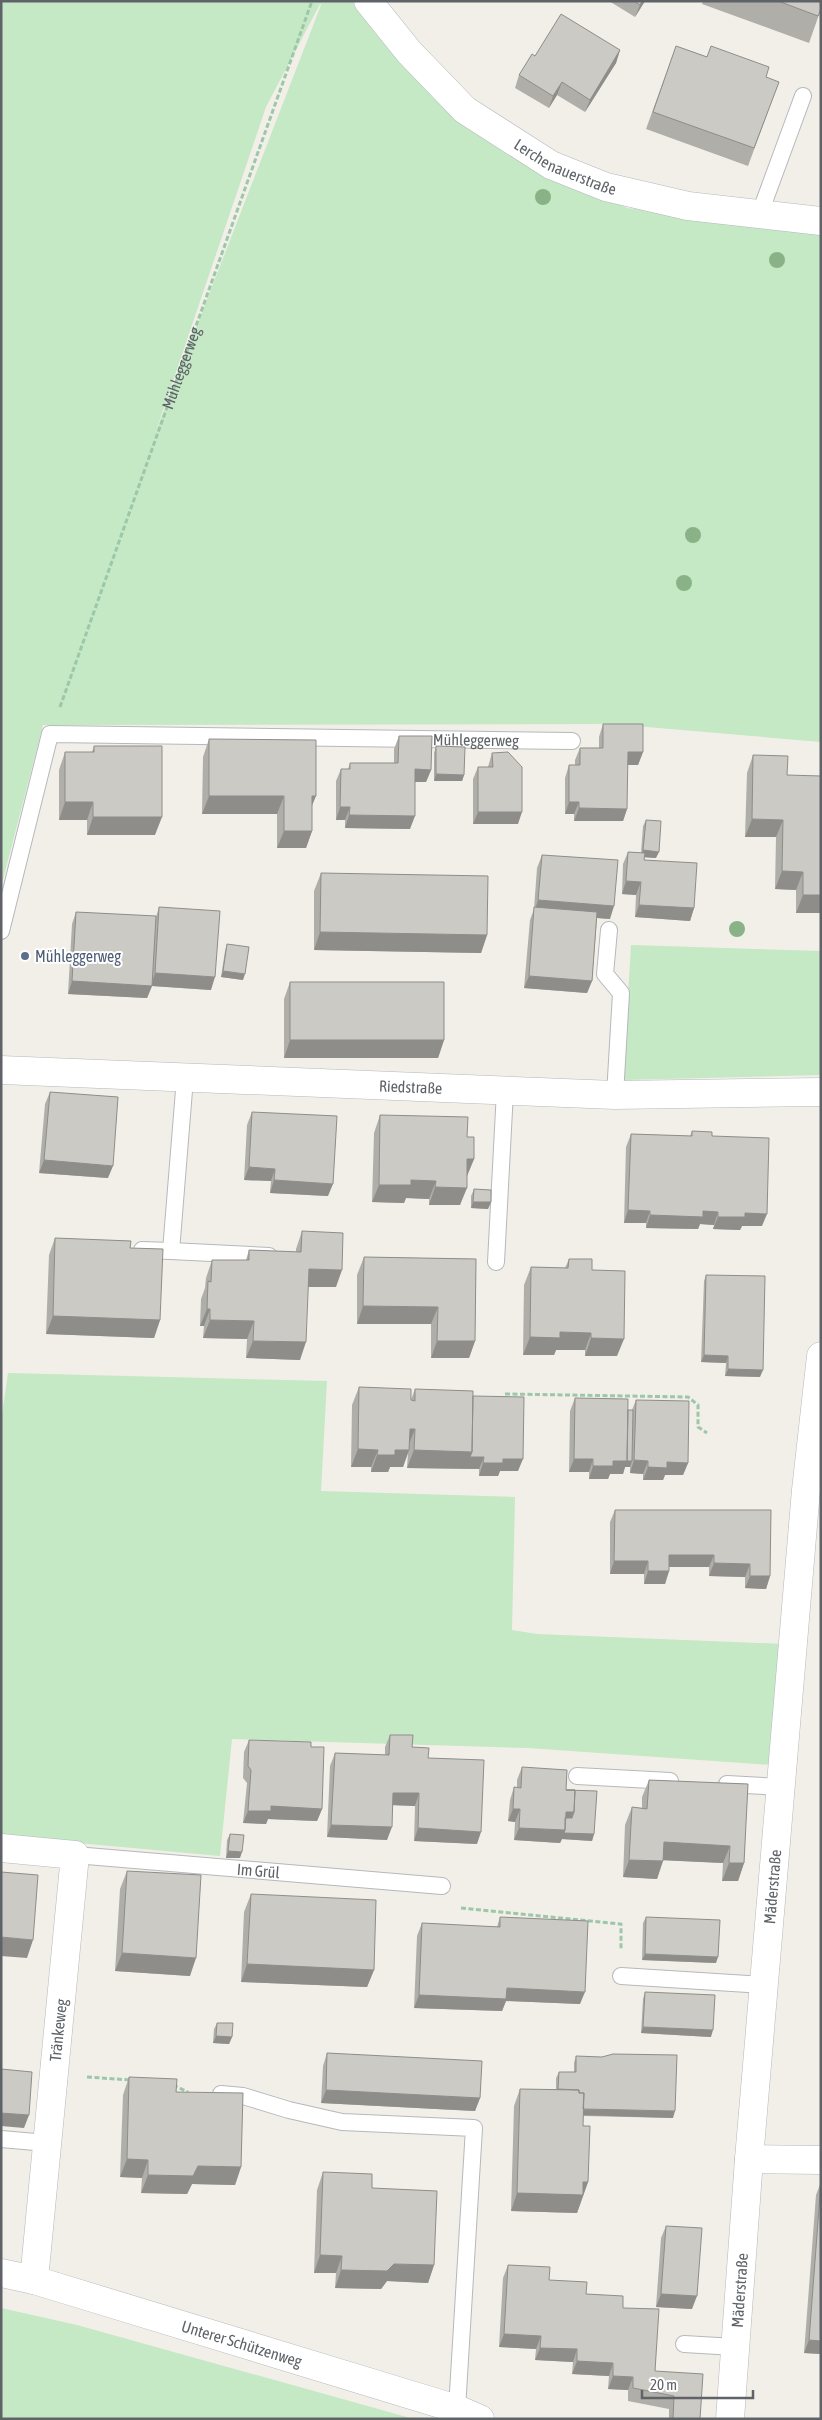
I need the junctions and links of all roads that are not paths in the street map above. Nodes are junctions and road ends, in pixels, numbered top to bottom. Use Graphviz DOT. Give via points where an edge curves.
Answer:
graph roads {
  1 [pos="368,1"];
  2 [pos="803,96"];
  3 [pos="760,213"];
  4 [pos="821,221"];
  5 [pos="572,740"];
  6 [pos="609,930"];
  7 [pos="1,931"];
  8 [pos="1,1070"];
  9 [pos="185,1078"];
  10 [pos="505,1091"];
  11 [pos="821,1092"];
  12 [pos="615,1095"];
  13 [pos="122,1249"];
  14 [pos="171,1251"];
  15 [pos="286,1257"];
  16 [pos="496,1262"];
  17 [pos="821,1356"];
  18 [pos="813,1491"];
  19 [pos="577,1776"];
  20 [pos="684,1782"];
  21 [pos="713,1783"];
  22 [pos="781,1787"];
  23 [pos="1,1848"];
  24 [pos="75,1855"];
  25 [pos="442,1886"];
  26 [pos="621,1976"];
  27 [pos="764,1985"];
  28 [pos="188,2092"];
  29 [pos="1,2139"];
  30 [pos="47,2143"];
  31 [pos="749,2159"];
  32 [pos="821,2160"];
  33 [pos="1,2273"];
  34 [pos="34,2280"];
  35 [pos="684,2344"];
  36 [pos="735,2347"];
  37 [pos="469,2414"];
  38 [pos="730,2419"];
  1 -- 3 [label="street, Lerchenauerstraße" via="409,52 465,110 551,165 615,190 688,206"];
  2 -- 3 [label="lane"];
  3 -- 4 [label="street, Lerchenauerstraße"];
  5 -- 7 [label="lane, Mühleggerweg" via="50,734"];
  6 -- 12 [label="lane" via="605,974 621,993"];
  8 -- 9 [label="street, Riedstraße"];
  9 -- 10 [label="street, Riedstraße"];
  9 -- 14 [label="lane"];
  10 -- 12 [label="street, Riedstraße"];
  10 -- 16 [label="lane"];
  11 -- 12 [label="street, Riedstraße"];
  13 -- 14 [label="lane"];
  14 -- 15 [label="lane"];
  17 -- 18 [label="street, Mäderstraße"];
  18 -- 22 [label="street, Mäderstraße"];
  19 -- 20 [label="lane"];
  21 -- 22 [label="lane"];
  22 -- 27 [label="street, Mäderstraße"];
  23 -- 24 [label="street"];
  24 -- 25 [label="lane, Im Grül"];
  24 -- 30 [label="street, Tränkeweg"];
  26 -- 27 [label="lane"];
  27 -- 31 [label="street, Mäderstraße"];
  28 -- 37 [label="lane" via="242,2096 342,2122 474,2128"];
  29 -- 30 [label="lane"];
  30 -- 34 [label="street, Tränkeweg"];
  31 -- 32 [label="street"];
  31 -- 36 [label="street, Mäderstraße"];
  33 -- 34 [label="street, Unterer Schützenweg"];
  34 -- 37 [label="street, Unterer Schützenweg"];
  35 -- 36 [label="lane"];
  36 -- 38 [label="street, Mäderstraße"];
}
